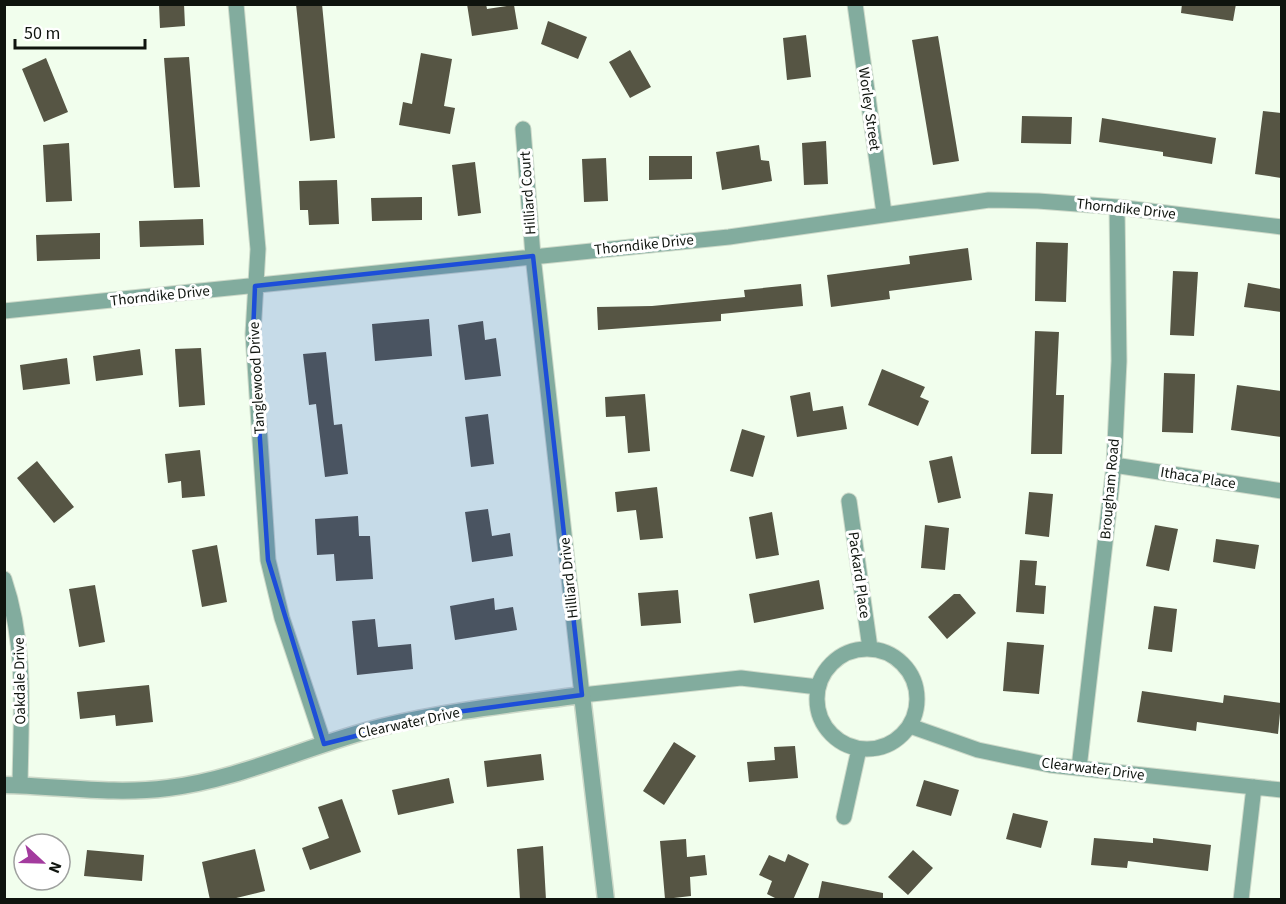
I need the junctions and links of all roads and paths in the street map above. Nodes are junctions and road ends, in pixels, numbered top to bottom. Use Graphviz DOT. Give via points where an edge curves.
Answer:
graph roads {
  1 [pos="236,4"];
  2 [pos="855,4"];
  3 [pos="523,129"];
  4 [pos="1117,207"];
  5 [pos="884,213"];
  6 [pos="1281,227"];
  7 [pos="533,256"];
  8 [pos="255,286"];
  9 [pos="4,311"];
  10 [pos="1114,465"];
  11 [pos="1281,491"];
  12 [pos="849,501"];
  13 [pos="4,579"];
  14 [pos="870,648"];
  15 [pos="818,687"];
  16 [pos="582,695"];
  17 [pos="910,726"];
  18 [pos="324,744"];
  19 [pos="859,748"];
  20 [pos="1079,768"];
  21 [pos="12,785"];
  22 [pos="1254,787"];
  23 [pos="1281,790"];
  24 [pos="844,817"];
  25 [pos="606,900"];
  26 [pos="1241,900"];
  1 -- 8 [label="street, Tanglewood Drive" via="258,249"];
  2 -- 5 [label="street, Worley Street"];
  3 -- 7 [label="street, Hilliard Court"];
  4 -- 5 [label="street, Thorndike Drive" via="988,200"];
  4 -- 6 [label="street, Thorndike Drive"];
  4 -- 10 [label="street, Brougham Road" via="1119,362"];
  5 -- 7 [label="street, Thorndike Drive" via="784,230"];
  7 -- 8 [label="street, Thorndike Drive"];
  7 -- 16 [label="street, Hilliard Drive"];
  8 -- 9 [label="street, Thorndike Drive"];
  8 -- 18 [label="street, Tanglewood Drive" via="253,334 268,560 282,618"];
  10 -- 11 [label="street, Ithaca Place"];
  10 -- 20 [label="street, Brougham Road"];
  12 -- 14 [label="street, Packard Place"];
  13 -- 21 [label="street, Oakdale Drive" via="18,626 22,662"];
  14 -- 15 [label="street" via="838,658"];
  14 -- 17 [label="street" via="887,652 902,662 912,676 917,692"];
  15 -- 16 [label="street, Clearwater Drive" via="741,678"];
  15 -- 19 [label="street" via="818,710 829,731 847,745"];
  16 -- 18 [label="street, Clearwater Drive" via="442,714"];
  16 -- 25 [label="street, Hilliard Drive"];
  17 -- 19 [label="street" via="888,745"];
  17 -- 20 [label="street, Clearwater Drive" via="978,750"];
  18 -- 21 [label="street, Clearwater Drive" via="271,763 170,788 102,790"];
  19 -- 24 [label="street"];
  20 -- 22 [label="street, Clearwater Drive"];
  22 -- 23 [label="street, Clearwater Drive"];
  22 -- 26 [label="street"];
}
